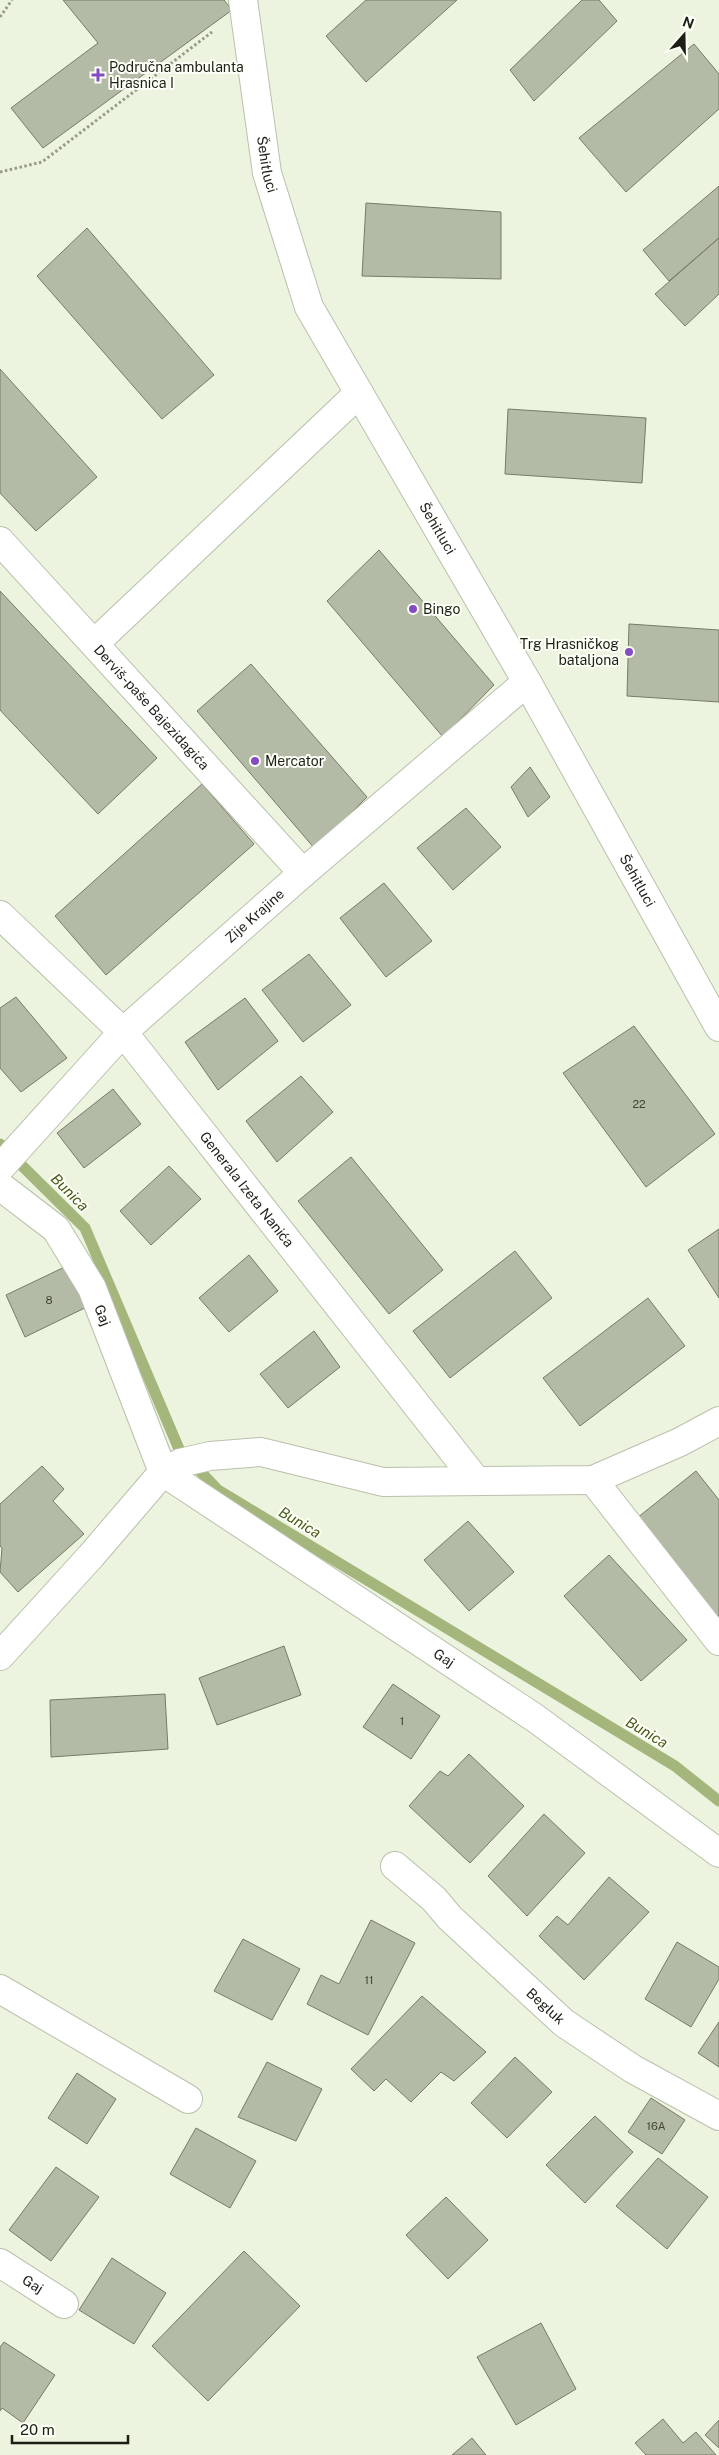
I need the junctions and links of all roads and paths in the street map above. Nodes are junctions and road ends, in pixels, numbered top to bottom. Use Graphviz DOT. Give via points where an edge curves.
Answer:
graph roads {
  1 [pos="12,0"];
  2 [pos="244,3"];
  3 [pos="0,17"];
  4 [pos="0,172"];
  5 [pos="359,393"];
  6 [pos="0,541"];
  7 [pos="95,643"];
  8 [pos="527,682"];
  9 [pos="303,873"];
  10 [pos="0,915"];
  11 [pos="719,1027"];
  12 [pos="123,1032"];
  13 [pos="0,1174"];
  14 [pos="719,1421"];
  15 [pos="171,1467"];
  16 [pos="476,1479"];
  17 [pos="593,1480"];
  18 [pos="719,1641"];
  19 [pos="0,1656"];
  20 [pos="719,1853"];
  21 [pos="395,1866"];
  22 [pos="0,1989"];
  23 [pos="188,2099"];
  24 [pos="719,2116"];
  25 [pos="0,2263"];
  26 [pos="64,2304"];
  1 -- 3 [label="path"];
  2 -- 4 [label="path" via="42,162"];
  2 -- 5 [label="street, Šehitluci" via="267,173 310,307"];
  5 -- 7 [label="street"];
  5 -- 8 [label="street, Šehitluci"];
  6 -- 7 [label="street, Derviš-paše Bajezidagića"];
  7 -- 9 [label="street, Derviš-paše Bajezidagića"];
  8 -- 9 [label="street, Zije Krajine"];
  8 -- 11 [label="street, Šehitluci"];
  9 -- 12 [label="street, Zije Krajine"];
  10 -- 12 [label="street, Generala Izeta Nanića"];
  12 -- 13 [label="street, Zije Krajine" via="29,1136"];
  12 -- 16 [label="street, Generala Izeta Nanića"];
  13 -- 15 [label="street, Gaj" via="56,1229 92,1288"];
  14 -- 17 [label="street"];
  15 -- 16 [label="street" via="210,1456 261,1452 383,1482"];
  15 -- 19 [label="street"];
  15 -- 20 [label="street, Gaj" via="535,1718"];
  16 -- 17 [label="street"];
  17 -- 18 [label="street"];
  21 -- 24 [label="street, Begluk" via="564,2023 633,2070"];
  22 -- 23 [label="street"];
  25 -- 26 [label="street, Gaj"];
}
